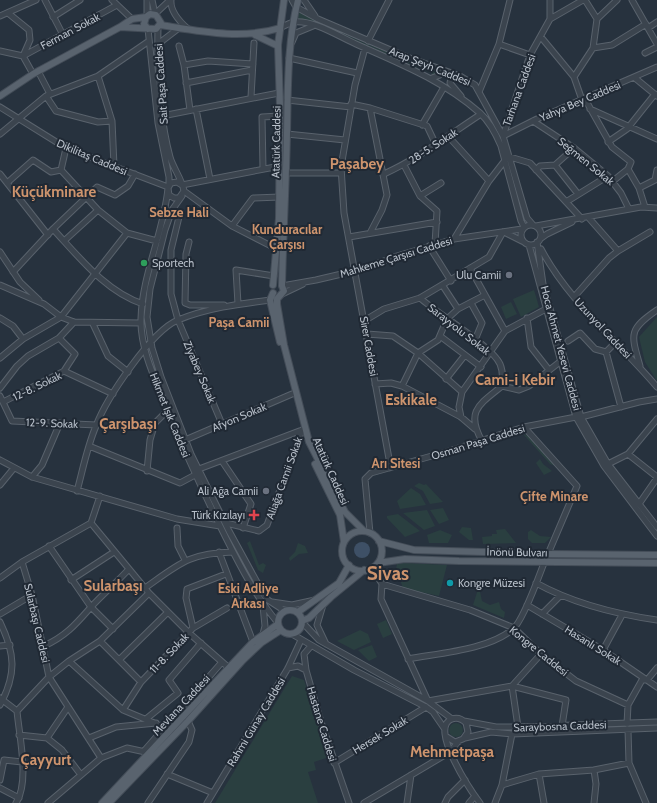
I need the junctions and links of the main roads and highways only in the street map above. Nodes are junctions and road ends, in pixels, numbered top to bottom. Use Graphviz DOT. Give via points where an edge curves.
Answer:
graph roads {
  1 [pos="284,0"];
  2 [pos="297,3"];
  3 [pos="146,16"];
  4 [pos="120,27"];
  5 [pos="159,27"];
  6 [pos="280,28"];
  7 [pos="148,29"];
  8 [pos="255,35"];
  9 [pos="278,46"];
  10 [pos="0,96"];
  11 [pos="273,285"];
  12 [pos="282,286"];
  13 [pos="273,293"];
  14 [pos="281,295"];
  15 [pos="363,530"];
  16 [pos="379,541"];
  17 [pos="344,542"];
  18 [pos="657,555"];
  19 [pos="378,563"];
  20 [pos="657,563"];
  21 [pos="349,565"];
  22 [pos="364,570"];
  23 [pos="298,612"];
  24 [pos="302,622"];
  25 [pos="279,626"];
  26 [pos="102,803"];
  27 [pos="109,803"];
  1 -- 6 [label="main road, Atatürk Caddesi"];
  2 -- 12 [label="main road, Atatürk Caddesi" via="292,22 289,58"];
  3 -- 4 [label="main road" via="132,19"];
  3 -- 5 [label="main road" via="155,14 160,18"];
  3 -- 7 [label="main road" via="144,24"];
  4 -- 7 [label="main road"];
  4 -- 10 [label="main road" via="36,72"];
  5 -- 7 [label="main road"];
  5 -- 8 [label="main road"];
  6 -- 8 [label="main road"];
  6 -- 9 [label="main road, Atatürk Caddesi"];
  8 -- 9 [label="main road"];
  9 -- 11 [label="main road, Atatürk Caddesi" via="280,197"];
  11 -- 12 [label="main road"];
  11 -- 13 [label="main road"];
  12 -- 14 [label="main road" via="284,290"];
  13 -- 14 [label="main road"];
  13 -- 17 [label="main road, Atatürk Caddesi" via="270,300 302,430 340,515"];
  14 -- 15 [label="main road, Atatürk Caddesi" via="277,304 283,337 309,442 345,512"];
  15 -- 16 [label="main road"];
  15 -- 17 [label="main road" via="353,533"];
  16 -- 18 [label="main road, İnönü Bulvarı" via="414,550"];
  16 -- 19 [label="main road" via="382,554"];
  17 -- 21 [label="main road" via="342,554"];
  19 -- 20 [label="main road, İnönü Bulvarı" via="405,559"];
  19 -- 22 [label="main road"];
  21 -- 22 [label="main road" via="354,569"];
  21 -- 23 [label="main road" via="339,583"];
  22 -- 24 [label="main road"];
  23 -- 24 [label="main road"];
  23 -- 25 [label="main road" via="284,611 279,616"];
  24 -- 25 [label="main road" via="300,630 292,634 285,634"];
  25 -- 26 [label="main road, Mevlana Caddesi" via="253,642 171,730 147,752"];
  25 -- 27 [label="main road, Mevlana Caddesi" via="243,660 188,722"];
}
